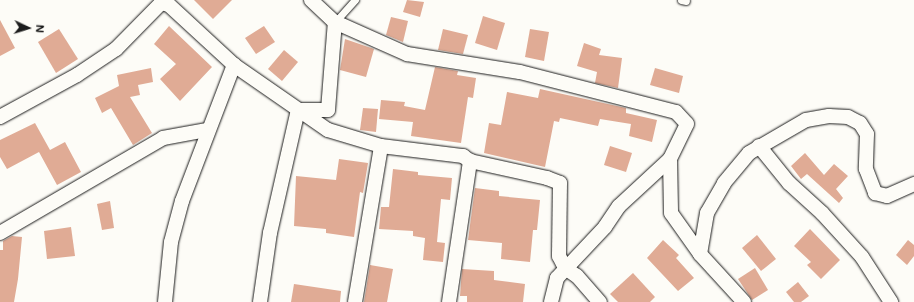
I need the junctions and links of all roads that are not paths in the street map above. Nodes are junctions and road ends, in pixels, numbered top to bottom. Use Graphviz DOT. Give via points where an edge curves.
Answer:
graph roads {
  1 [pos="311,0"];
  2 [pos="355,0"];
  3 [pos="161,1"];
  4 [pos="335,22"];
  5 [pos="234,65"];
  6 [pos="298,110"];
  7 [pos="0,117"];
  8 [pos="207,130"];
  9 [pos="381,146"];
  10 [pos="759,146"];
  11 [pos="670,159"];
  12 [pos="470,161"];
  13 [pos="914,184"];
  14 [pos="0,233"];
  15 [pos="700,254"];
  16 [pos="565,268"];
  17 [pos="165,302"];
  18 [pos="260,302"];
  19 [pos="355,302"];
  20 [pos="449,302"];
  21 [pos="551,302"];
  22 [pos="600,302"];
  23 [pos="744,302"];
  24 [pos="891,302"];
  1 -- 4 [label="street"];
  2 -- 4 [label="lane"];
  3 -- 5 [label="street" via="169,5"];
  3 -- 7 [label="street" via="116,49 77,75"];
  4 -- 6 [label="street" via="328,110"];
  4 -- 11 [label="street" via="407,54 520,72 676,112 687,124"];
  5 -- 6 [label="street"];
  5 -- 8 [label="street"];
  6 -- 9 [label="street" via="328,130"];
  6 -- 18 [label="street" via="270,233"];
  8 -- 14 [label="street" via="163,138"];
  8 -- 17 [label="street" via="182,201 171,242"];
  9 -- 12 [label="street" via="463,156"];
  9 -- 19 [label="street"];
  10 -- 13 [label="street" via="806,120 829,116 848,117 860,123 867,134 866,169 875,193 887,196"];
  10 -- 15 [label="street" via="749,153 724,183 707,214"];
  10 -- 24 [label="street" via="789,183 822,213 862,257"];
  11 -- 15 [label="street" via="672,213"];
  11 -- 16 [label="street" via="619,206 605,227"];
  12 -- 16 [label="street" via="560,183 558,256"];
  12 -- 20 [label="street"];
  15 -- 23 [label="street"];
  16 -- 21 [label="street" via="557,278"];
  16 -- 22 [label="street" via="577,276"];
}
